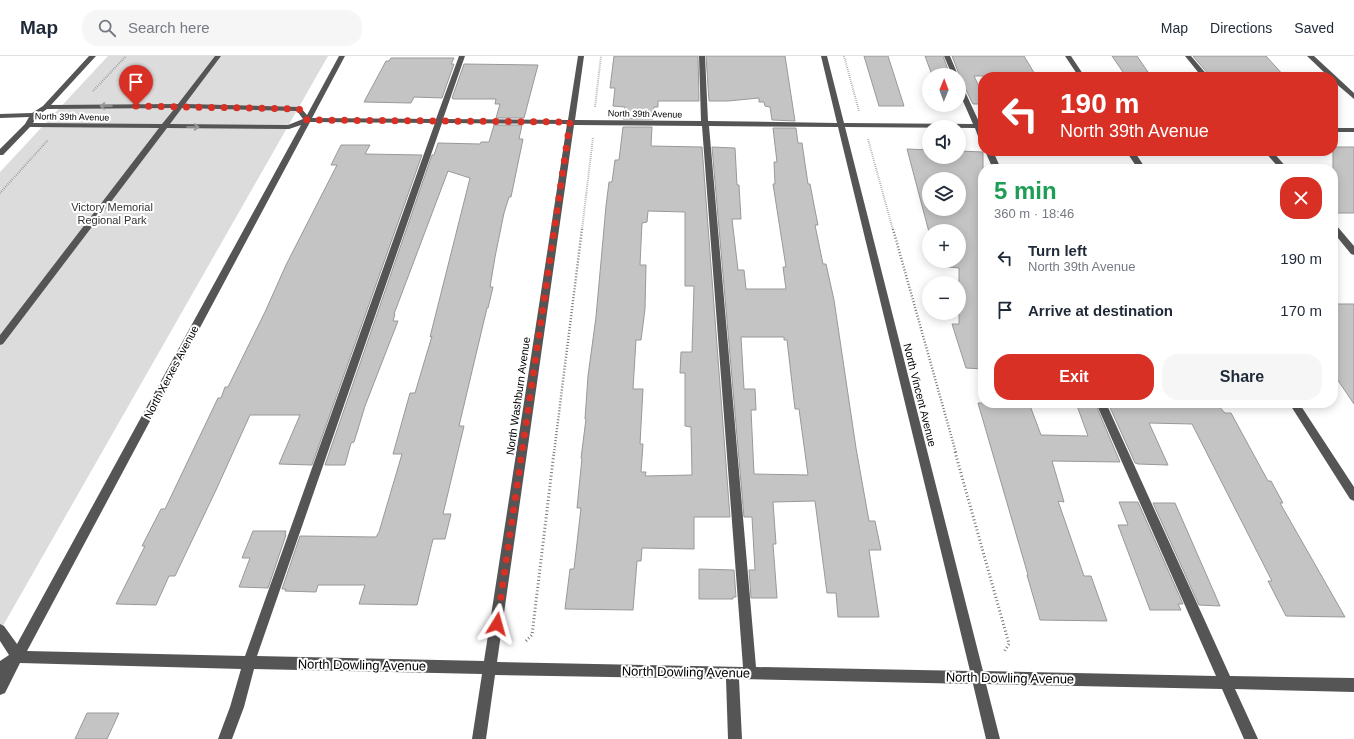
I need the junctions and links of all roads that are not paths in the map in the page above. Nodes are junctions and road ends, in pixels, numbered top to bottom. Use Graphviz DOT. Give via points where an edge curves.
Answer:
graph roads {
  1 [pos="93,56"];
  2 [pos="218,56"];
  3 [pos="342,56"];
  4 [pos="462,56"];
  5 [pos="581,56"];
  6 [pos="702,56"];
  7 [pos="824,56"];
  8 [pos="946,56"];
  9 [pos="1068,56"];
  10 [pos="1188,56"];
  11 [pos="1310,56"];
  12 [pos="952,68"];
  13 [pos="1079,72"];
  14 [pos="1202,72"];
  15 [pos="1328,72"];
  16 [pos="1338,82"];
  17 [pos="1354,97"];
  18 [pos="966,98"];
  19 [pos="179,106"];
  20 [pos="45,107"];
  21 [pos="34,115"];
  22 [pos="0,116"];
  23 [pos="307,120"];
  24 [pos="439,121"];
  25 [pos="570,122"];
  26 [pos="978,122"];
  27 [pos="705,124"];
  28 [pos="28,125"];
  29 [pos="840,125"];
  30 [pos="978,126"];
  31 [pos="165,127"];
  32 [pos="1338,130"];
  33 [pos="1354,130"];
  34 [pos="0,153"];
  35 [pos="1272,156"];
  36 [pos="1280,164"];
  37 [pos="1338,233"];
  38 [pos="1354,252"];
  39 [pos="0,342"];
  40 [pos="1103,408"];
  41 [pos="1297,408"];
  42 [pos="1354,496"];
  43 [pos="0,630"];
  44 [pos="18,657"];
  45 [pos="249,662"];
  46 [pos="490,668"];
  47 [pos="0,669"];
  48 [pos="732,673"];
  49 [pos="750,673"];
  50 [pos="978,678"];
  51 [pos="1226,682"];
  52 [pos="1354,684"];
  53 [pos="0,688"];
  54 [pos="225,739"];
  55 [pos="479,739"];
  56 [pos="735,739"];
  57 [pos="993,739"];
  58 [pos="1251,739"];
  1 -- 20 [label="street"];
  2 -- 19 [label="street"];
  3 -- 23 [label="street, North Xerxes Avenue"];
  4 -- 24 [label="street"];
  5 -- 25 [label="street, North Washburn Avenue"];
  6 -- 27 [label="street"];
  7 -- 29 [label="street, North Vincent Avenue"];
  8 -- 12 [label="street"];
  9 -- 13 [label="street"];
  10 -- 14 [label="street"];
  11 -- 15 [label="street"];
  16 -- 17 [label="street"];
  18 -- 26 [label="street"];
  19 -- 20 [label="street, North 39th Avenue, one-way"];
  19 -- 23 [label="street, North 39th Avenue" via="299,109"];
  19 -- 31 [label="street"];
  20 -- 21 [label="street"];
  21 -- 22 [label="street"];
  21 -- 28 [label="street"];
  23 -- 24 [label="street, North 39th Avenue"];
  31 -- 23 [label="street, North 39th Avenue, one-way" via="289,127"];
  23 -- 44 [label="street, North Xerxes Avenue"];
  24 -- 25 [label="street, North 39th Avenue"];
  24 -- 45 [label="street"];
  25 -- 27 [label="street, North 39th Avenue"];
  25 -- 46 [label="street, North Washburn Avenue"];
  27 -- 29 [label="street, North 39th Avenue"];
  27 -- 49 [label="street"];
  28 -- 31 [label="street, North 39th Avenue"];
  28 -- 34 [label="street"];
  29 -- 30 [label="street, North 39th Avenue"];
  29 -- 50 [label="street, North Vincent Avenue"];
  31 -- 39 [label="street"];
  32 -- 33 [label="street"];
  35 -- 36 [label="street"];
  37 -- 38 [label="street"];
  40 -- 51 [label="street"];
  41 -- 42 [label="street"];
  43 -- 44 [label="street"];
  44 -- 45 [label="street, North Dowling Avenue"];
  44 -- 47 [label="street"];
  44 -- 53 [label="street, North Xerxes Avenue"];
  45 -- 46 [label="street, North Dowling Avenue"];
  45 -- 54 [label="street"];
  46 -- 48 [label="street, North Dowling Avenue"];
  46 -- 55 [label="street, North Washburn Avenue"];
  48 -- 49 [label="street, North Dowling Avenue"];
  48 -- 56 [label="street"];
  49 -- 50 [label="street, North Dowling Avenue"];
  50 -- 51 [label="street, North Dowling Avenue"];
  50 -- 57 [label="street, North Vincent Avenue"];
  51 -- 52 [label="street, North Dowling Avenue"];
  51 -- 58 [label="street"];
}
